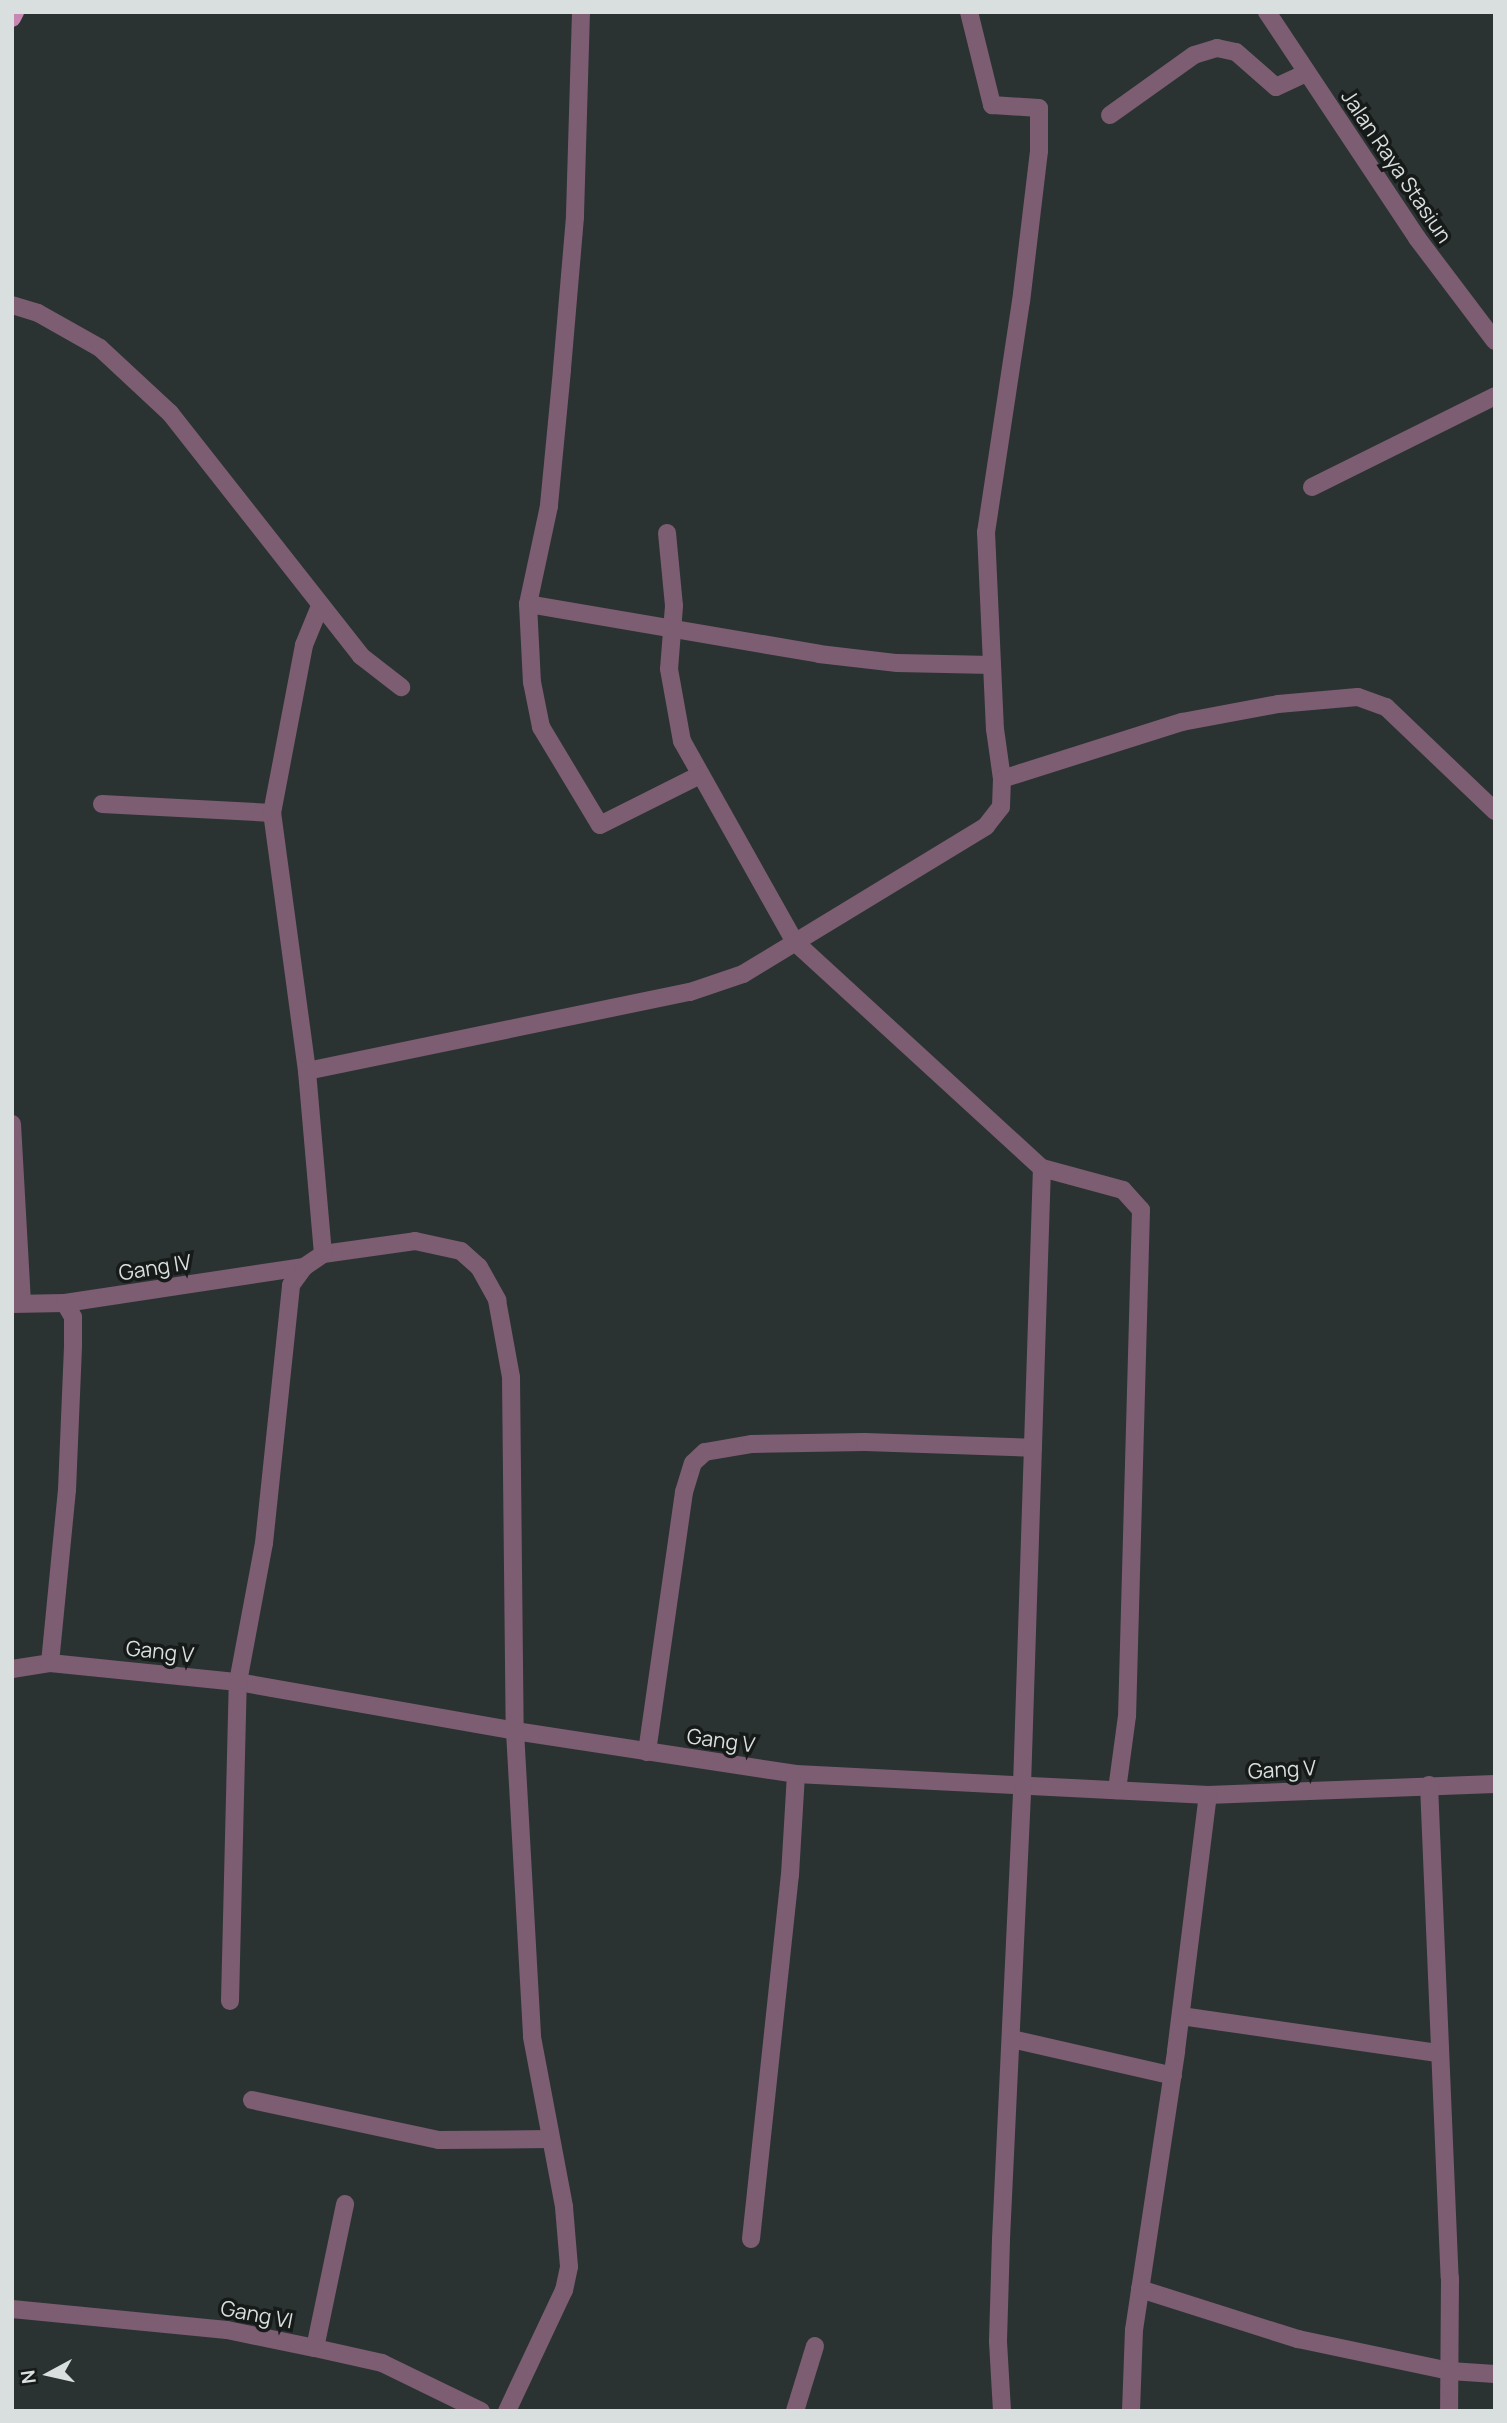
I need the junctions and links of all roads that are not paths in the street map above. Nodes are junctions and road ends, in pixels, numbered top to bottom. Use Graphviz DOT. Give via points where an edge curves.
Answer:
graph roads {
  1 [pos="15,12"];
  2 [pos="581,12"];
  3 [pos="969,12"];
  4 [pos="1267,12"];
  5 [pos="12,18"];
  6 [pos="1306,73"];
  7 [pos="1110,115"];
  8 [pos="12,305"];
  9 [pos="1495,341"];
  10 [pos="1495,396"];
  11 [pos="1312,487"];
  12 [pos="667,533"];
  13 [pos="528,604"];
  14 [pos="320,606"];
  15 [pos="672,629"];
  16 [pos="992,665"];
  17 [pos="401,687"];
  18 [pos="700,775"];
  19 [pos="1002,779"];
  20 [pos="102,804"];
  21 [pos="1495,811"];
  22 [pos="272,813"];
  23 [pos="795,942"];
  24 [pos="307,1071"];
  25 [pos="12,1125"];
  26 [pos="1042,1168"];
  27 [pos="323,1254"];
  28 [pos="304,1267"];
  29 [pos="17,1303"];
  30 [pos="65,1303"];
  31 [pos="1033,1448"];
  32 [pos="50,1663"];
  33 [pos="12,1669"];
  34 [pos="238,1682"];
  35 [pos="515,1731"];
  36 [pos="647,1752"];
  37 [pos="796,1774"];
  38 [pos="1495,1784"];
  39 [pos="1429,1785"];
  40 [pos="1022,1786"];
  41 [pos="1117,1790"];
  42 [pos="1208,1795"];
  43 [pos="230,2001"];
  44 [pos="1181,2016"];
  45 [pos="1012,2039"];
  46 [pos="1439,2053"];
  47 [pos="1173,2076"];
  48 [pos="252,2101"];
  49 [pos="550,2139"];
  50 [pos="345,2204"];
  51 [pos="751,2239"];
  52 [pos="1140,2289"];
  53 [pos="12,2309"];
  54 [pos="816,2346"];
  55 [pos="315,2348"];
  56 [pos="1450,2371"];
  57 [pos="1495,2374"];
  58 [pos="481,2411"];
  59 [pos="508,2411"];
  60 [pos="795,2411"];
  61 [pos="1002,2411"];
  62 [pos="1131,2411"];
  63 [pos="1449,2411"];
  1 -- 5 [label="main road"];
  2 -- 13 [label="street" via="567,314 549,506"];
  3 -- 16 [label="street" via="992,105 1039,108 1039,151 1023,287 986,532"];
  4 -- 6 [label="street, Jalan Raya Stasiun"];
  6 -- 7 [label="street" via="1276,86 1236,52 1217,48 1194,55"];
  6 -- 9 [label="street, Jalan Raya Stasiun" via="1417,238"];
  8 -- 14 [label="street" via="38,313 100,348 170,413"];
  10 -- 11 [label="street"];
  12 -- 15 [label="street"];
  13 -- 15 [label="street"];
  13 -- 18 [label="street" via="532,682 541,727 600,825"];
  14 -- 17 [label="street" via="361,656"];
  14 -- 22 [label="street" via="304,645"];
  15 -- 16 [label="street" via="897,663"];
  15 -- 18 [label="street" via="669,669 676,712 682,741"];
  16 -- 19 [label="street"];
  18 -- 23 [label="street"];
  19 -- 21 [label="street" via="1182,722 1278,704 1358,696 1386,707"];
  19 -- 23 [label="street" via="1001,807 986,826"];
  20 -- 22 [label="street"];
  22 -- 24 [label="street"];
  23 -- 24 [label="street" via="743,974 690,992"];
  23 -- 26 [label="street"];
  24 -- 27 [label="street"];
  25 -- 29 [label="street"];
  26 -- 31 [label="street"];
  26 -- 41 [label="street" via="1123,1190 1141,1210 1129,1688"];
  27 -- 28 [label="street"];
  27 -- 35 [label="street" via="415,1241 461,1251 480,1267 497,1300 511,1377"];
  28 -- 30 [label="street, Gang IV"];
  28 -- 34 [label="street" via="291,1285 264,1543"];
  29 -- 30 [label="street, Gang IV"];
  30 -- 32 [label="street" via="73,1317 70,1411"];
  31 -- 36 [label="street" via="865,1442 752,1444 705,1452 693,1463 684,1492"];
  31 -- 40 [label="street"];
  32 -- 33 [label="street, Gang V"];
  32 -- 34 [label="street, Gang V"];
  34 -- 35 [label="street, Gang V"];
  34 -- 43 [label="street"];
  35 -- 36 [label="street, Gang V"];
  35 -- 49 [label="street" via="532,2037"];
  36 -- 37 [label="street, Gang V"];
  37 -- 40 [label="street, Gang V"];
  37 -- 51 [label="street" via="790,1875"];
  38 -- 39 [label="street, Gang V"];
  39 -- 42 [label="street, Gang V"];
  39 -- 46 [label="street"];
  40 -- 41 [label="street, Gang V"];
  40 -- 45 [label="street"];
  41 -- 42 [label="street, Gang V"];
  42 -- 44 [label="street"];
  44 -- 46 [label="street"];
  44 -- 47 [label="street"];
  45 -- 47 [label="street"];
  45 -- 61 [label="street" via="998,2340"];
  46 -- 56 [label="street"];
  47 -- 52 [label="street"];
  48 -- 49 [label="street" via="439,2140"];
  49 -- 59 [label="street" via="565,2215 569,2267 564,2290"];
  50 -- 55 [label="street"];
  52 -- 56 [label="street" via="1298,2339"];
  52 -- 62 [label="street"];
  53 -- 55 [label="street, Gang VI" via="227,2330"];
  54 -- 60 [label="street"];
  55 -- 58 [label="street, Gang VI" via="382,2363"];
  56 -- 57 [label="street"];
  56 -- 63 [label="street"];
}
